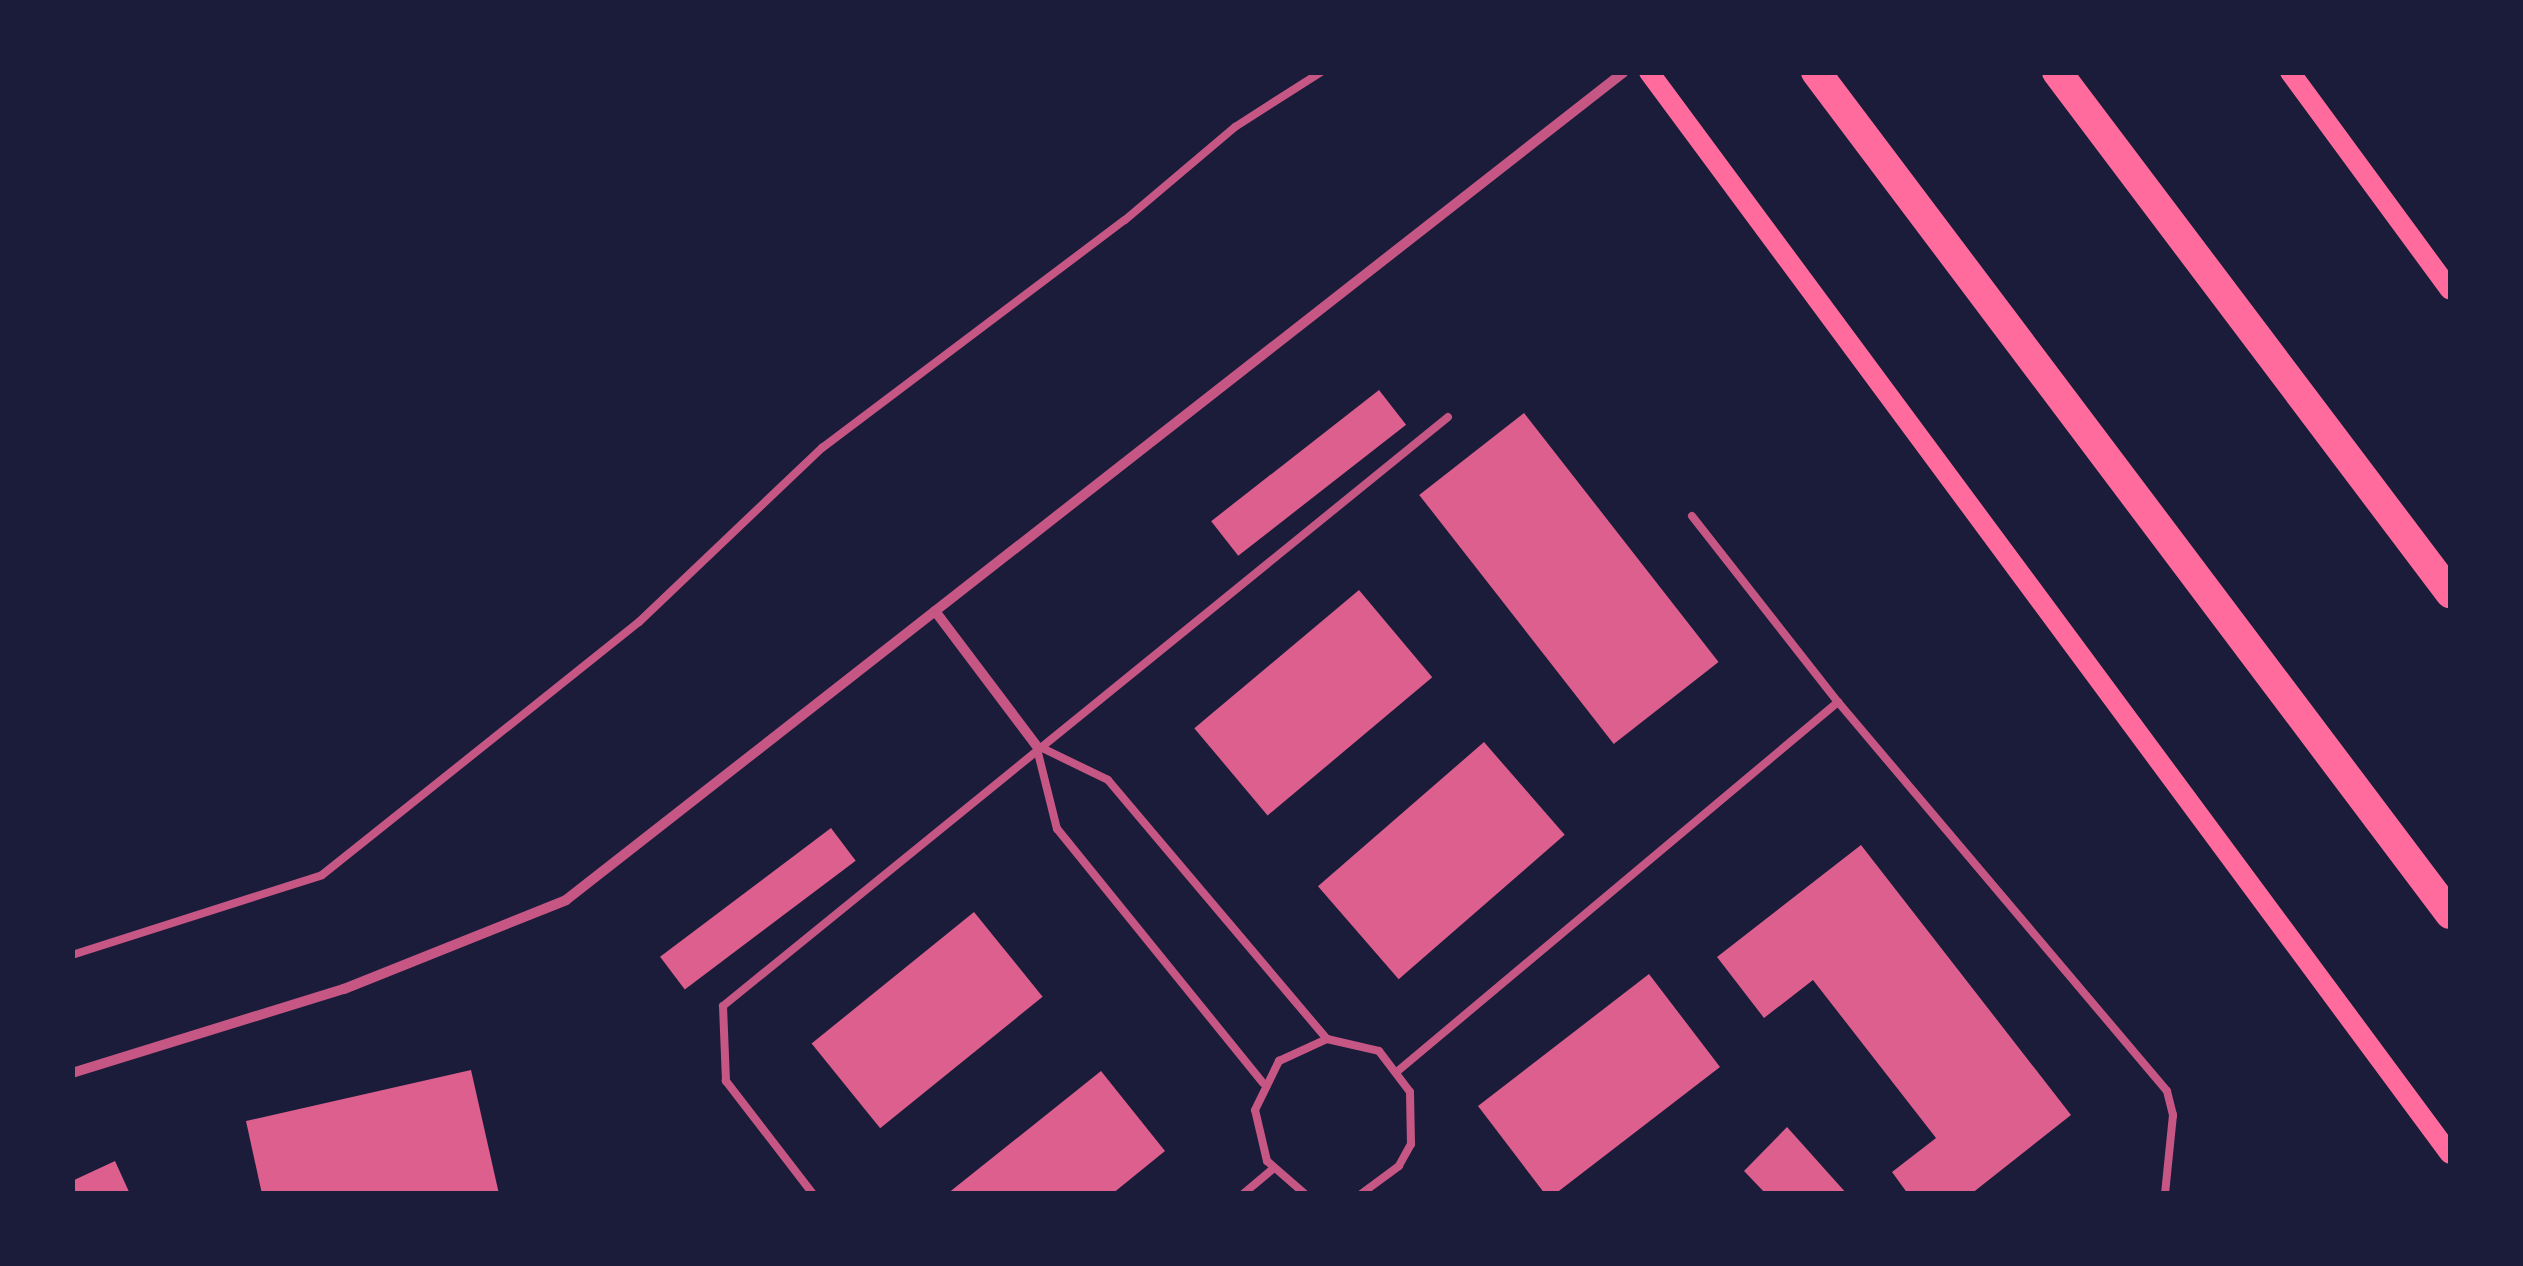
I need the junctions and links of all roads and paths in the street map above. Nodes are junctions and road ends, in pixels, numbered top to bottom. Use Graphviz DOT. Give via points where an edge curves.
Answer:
graph roads {
  1 [pos="1321,72"];
  2 [pos="1624,72"];
  3 [pos="1649,72"];
  4 [pos="1816,72"];
  5 [pos="2057,72"];
  6 [pos="2290,72"];
  7 [pos="2450,290"];
  8 [pos="1448,416"];
  9 [pos="1692,516"];
  10 [pos="2450,593"];
  11 [pos="935,611"];
  12 [pos="1838,702"];
  13 [pos="1036,745"];
  14 [pos="2450,914"];
  15 [pos="72,955"];
  16 [pos="1327,1039"];
  17 [pos="1399,1070"];
  18 [pos="72,1073"];
  19 [pos="1263,1083"];
  20 [pos="2450,1154"];
  21 [pos="1273,1169"];
  22 [pos="813,1194"];
  23 [pos="1243,1194"];
  24 [pos="1305,1194"];
  25 [pos="1361,1194"];
  26 [pos="2164,1194"];
  1 -- 15 [label="lane" via="1235,128 1125,220 822,448 639,622 322,875"];
  2 -- 11 [label="street"];
  3 -- 20 [label="main road"];
  4 -- 14 [label="highway"];
  5 -- 10 [label="highway"];
  6 -- 7 [label="main road"];
  8 -- 13 [label="lane"];
  9 -- 12 [label="lane"];
  11 -- 13 [label="street"];
  11 -- 18 [label="street" via="566,900 344,989"];
  12 -- 17 [label="lane"];
  12 -- 26 [label="lane" via="2167,1091 2173,1115"];
  13 -- 16 [label="lane" via="1108,780"];
  13 -- 19 [label="lane" via="1057,829"];
  13 -- 22 [label="lane" via="723,1006 726,1081"];
  16 -- 17 [label="lane" via="1378,1052"];
  16 -- 19 [label="lane" via="1279,1061"];
  17 -- 25 [label="lane" via="1412,1105 1411,1144 1399,1166"];
  19 -- 21 [label="lane" via="1256,1136"];
  21 -- 23 [label="lane"];
  21 -- 24 [label="lane"];
}
